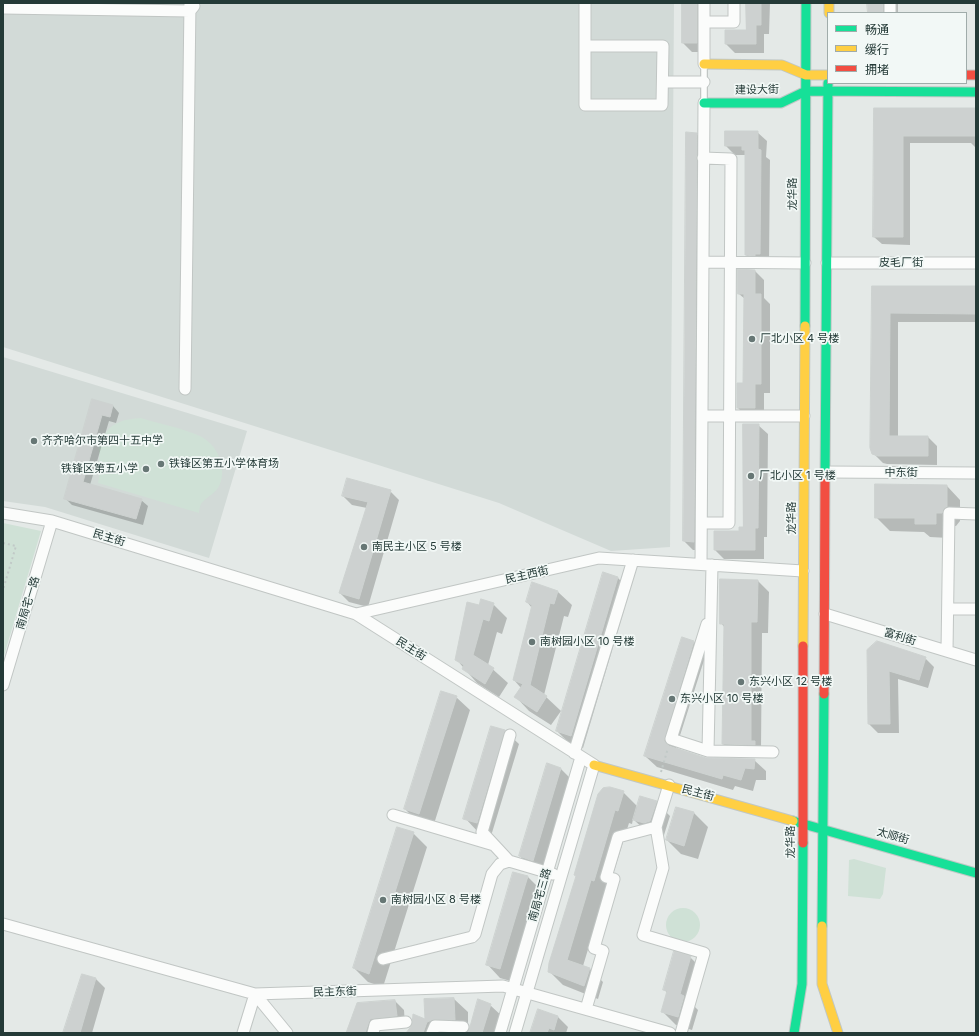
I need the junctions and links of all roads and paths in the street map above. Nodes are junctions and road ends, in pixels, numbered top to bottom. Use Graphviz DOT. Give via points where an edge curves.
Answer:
graph roads {
  1 [pos="585,3"];
  2 [pos="704,3"];
  3 [pos="734,3"];
  4 [pos="806,3"];
  5 [pos="192,6"];
  6 [pos="3,8"];
  7 [pos="704,22"];
  8 [pos="585,46"];
  9 [pos="704,64"];
  10 [pos="806,75"];
  11 [pos="827,75"];
  12 [pos="663,82"];
  13 [pos="704,82"];
  14 [pos="828,87"];
  15 [pos="806,91"];
  16 [pos="976,92"];
  17 [pos="704,103"];
  18 [pos="703,158"];
  19 [pos="703,262"];
  20 [pos="730,262"];
  21 [pos="805,263"];
  22 [pos="976,263"];
  23 [pos="827,264"];
  24 [pos="185,389"];
  25 [pos="702,416"];
  26 [pos="729,416"];
  27 [pos="804,416"];
  28 [pos="826,472"];
  29 [pos="976,473"];
  30 [pos="3,513"];
  31 [pos="976,514"];
  32 [pos="52,521"];
  33 [pos="702,523"];
  34 [pos="3,543"];
  35 [pos="633,560"];
  36 [pos="707,565"];
  37 [pos="803,571"];
  38 [pos="3,590"];
  39 [pos="948,609"];
  40 [pos="976,610"];
  41 [pos="711,612"];
  42 [pos="356,614"];
  43 [pos="824,614"];
  44 [pos="947,651"];
  45 [pos="976,660"];
  46 [pos="3,685"];
  47 [pos="510,734"];
  48 [pos="671,739"];
  49 [pos="708,751"];
  50 [pos="773,752"];
  51 [pos="578,754"];
  52 [pos="594,765"];
  53 [pos="663,784"];
  54 [pos="393,815"];
  55 [pos="803,822"];
  56 [pos="656,827"];
  57 [pos="823,828"];
  58 [pos="494,846"];
  59 [pos="509,861"];
  60 [pos="547,872"];
  61 [pos="976,873"];
  62 [pos="561,877"];
  63 [pos="3,924"];
  64 [pos="383,959"];
  65 [pos="513,988"];
  66 [pos="527,992"];
  67 [pos="255,994"];
  68 [pos="586,1009"];
  69 [pos="406,1022"];
  70 [pos="463,1027"];
  71 [pos="243,1033"];
  72 [pos="286,1033"];
  73 [pos="373,1033"];
  74 [pos="432,1033"];
  75 [pos="500,1033"];
  76 [pos="515,1033"];
  77 [pos="670,1033"];
  78 [pos="681,1033"];
  79 [pos="794,1033"];
  80 [pos="838,1033"];
  1 -- 8 [label="street"];
  2 -- 7 [label="street"];
  3 -- 7 [label="street" via="734,22"];
  4 -- 10 [label="main road, 龙华路"];
  5 -- 6 [label="street"];
  5 -- 24 [label="street"];
  7 -- 9 [label="street"];
  8 -- 12 [label="street" via="663,46"];
  8 -- 12 [label="street" via="585,105 662,105"];
  9 -- 10 [label="main road" via="782,65"];
  9 -- 13 [label="lane"];
  10 -- 11 [label="main road"];
  10 -- 15 [label="main road, 龙华路"];
  12 -- 13 [label="street"];
  13 -- 17 [label="lane"];
  14 -- 15 [label="main road, 建设大街"];
  14 -- 16 [label="main road, 建设大街"];
  14 -- 23 [label="main road"];
  15 -- 17 [label="main road, 建设大街" via="781,103"];
  15 -- 21 [label="main road, 龙华路"];
  17 -- 18 [label="street"];
  18 -- 19 [label="street"];
  18 -- 20 [label="street" via="731,159"];
  19 -- 20 [label="street"];
  19 -- 25 [label="street"];
  20 -- 21 [label="street"];
  20 -- 26 [label="street"];
  21 -- 27 [label="main road, 龙华路"];
  22 -- 23 [label="street, 皮毛厂街"];
  23 -- 28 [label="main road"];
  25 -- 26 [label="street"];
  25 -- 33 [label="street"];
  26 -- 27 [label="street"];
  26 -- 33 [label="street" via="729,523"];
  27 -- 37 [label="main road, 龙华路"];
  28 -- 29 [label="street, 中东街"];
  28 -- 43 [label="main road"];
  30 -- 32 [label="street, 民主街"];
  31 -- 39 [label="street" via="949,513"];
  32 -- 42 [label="street, 民主街"];
  32 -- 46 [label="street, 南局宅一路"];
  33 -- 36 [label="street"];
  34 -- 38 [label="path" via="16,546"];
  35 -- 36 [label="street, 民主西街"];
  35 -- 42 [label="street, 民主西街" via="599,558"];
  35 -- 51 [label="street, 南局宅三路"];
  36 -- 37 [label="street, 民主西街"];
  36 -- 41 [label="street"];
  37 -- 55 [label="main road, 龙华路"];
  39 -- 40 [label="street"];
  39 -- 44 [label="street"];
  41 -- 48 [label="street"];
  41 -- 49 [label="street"];
  42 -- 51 [label="street, 民主街"];
  43 -- 44 [label="street, 富利街"];
  43 -- 57 [label="main road"];
  44 -- 45 [label="street, 富利街"];
  47 -- 58 [label="street" via="482,832"];
  48 -- 49 [label="street"];
  48 -- 53 [label="path"];
  49 -- 50 [label="street"];
  51 -- 52 [label="street, 民主街"];
  51 -- 60 [label="street, 南局宅三路"];
  52 -- 53 [label="main road, 民主街"];
  52 -- 62 [label="street, 南局宅三路"];
  53 -- 55 [label="main road, 民主街"];
  53 -- 56 [label="street"];
  54 -- 58 [label="street"];
  55 -- 57 [label="main road, 太顺街"];
  55 -- 79 [label="main road, 龙华路" via="802,984"];
  56 -- 68 [label="street" via="618,837 606,877 614,879 594,948 603,950"];
  56 -- 78 [label="street" via="663,868 643,936 704,953"];
  57 -- 61 [label="main road, 太顺街"];
  57 -- 80 [label="main road" via="822,984"];
  58 -- 59 [label="street"];
  59 -- 60 [label="street"];
  59 -- 64 [label="street" via="500,864 492,874 472,937"];
  60 -- 62 [label="street"];
  60 -- 65 [label="street, 南局宅三路"];
  62 -- 66 [label="street, 南局宅三路"];
  63 -- 67 [label="street, 民主东街"];
  65 -- 66 [label="street, 民主东街"];
  65 -- 67 [label="street, 民主东街" via="503,986"];
  65 -- 75 [label="street, 南局宅三路"];
  66 -- 68 [label="street, 民主东街"];
  66 -- 76 [label="street, 南局宅三路"];
  67 -- 71 [label="street"];
  67 -- 72 [label="street"];
  68 -- 77 [label="street, 民主东街"];
  69 -- 73 [label="street" via="375,1025"];
  70 -- 74 [label="street" via="435,1026"];
}
